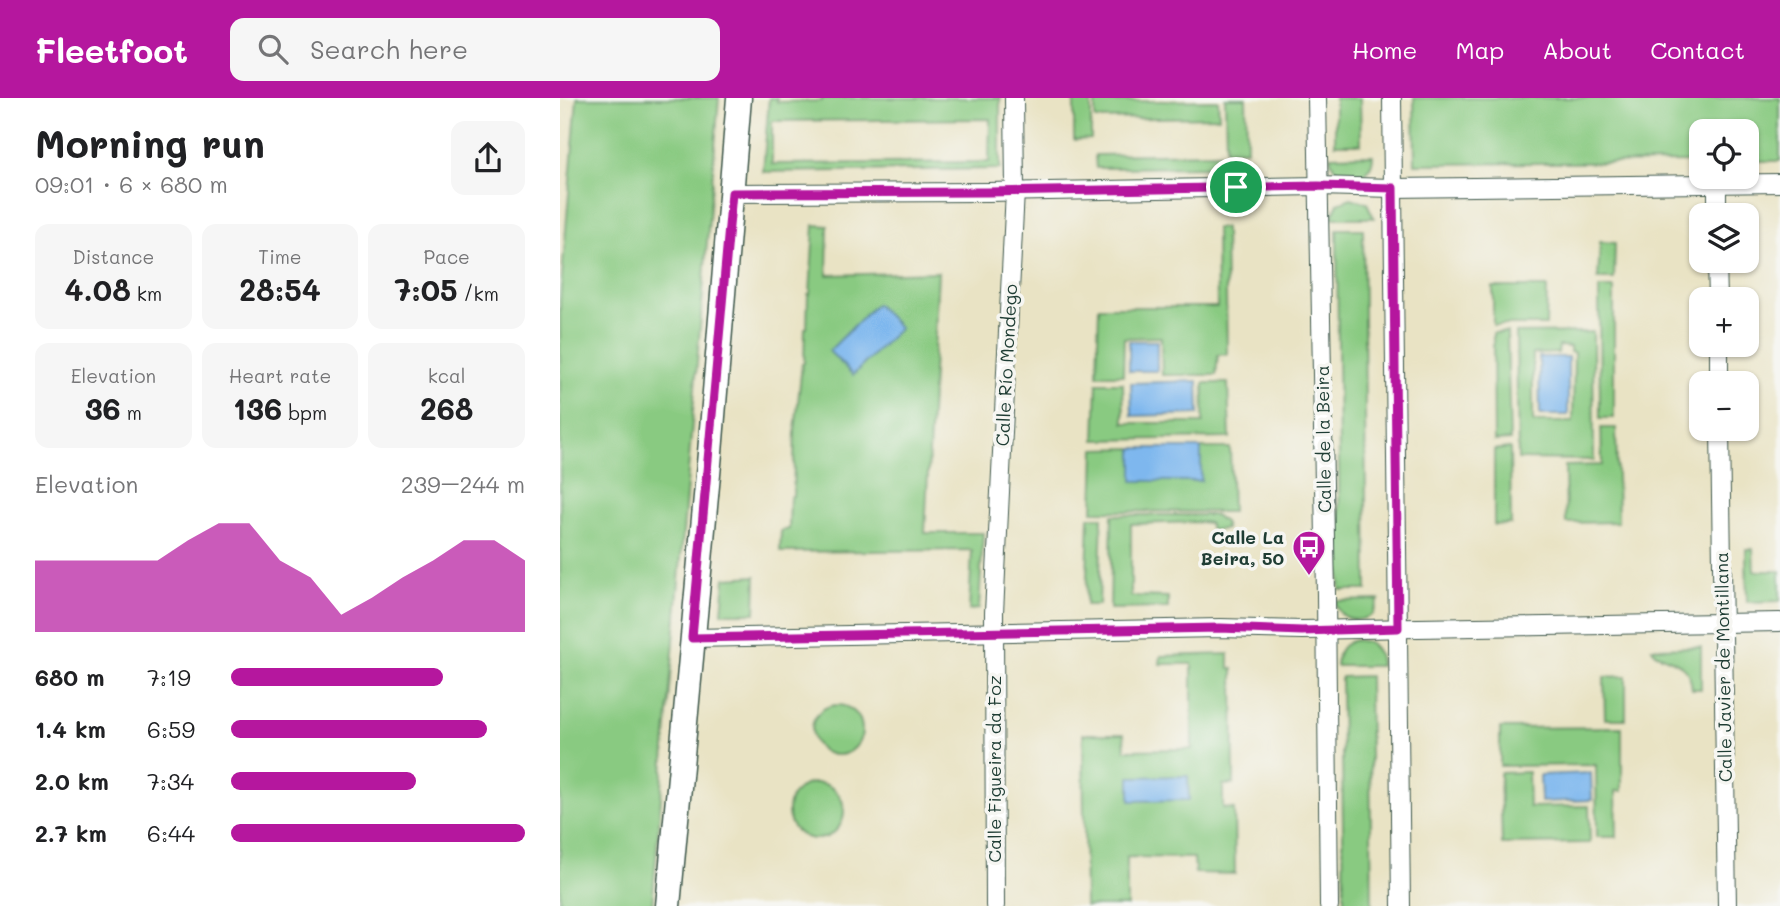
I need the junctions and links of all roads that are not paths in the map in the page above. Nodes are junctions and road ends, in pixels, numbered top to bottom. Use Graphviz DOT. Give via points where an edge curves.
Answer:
graph roads {
  1 [pos="739,98"];
  2 [pos="1014,98"];
  3 [pos="1317,98"];
  4 [pos="1392,98"];
  5 [pos="1780,183"];
  6 [pos="1759,184"];
  7 [pos="1689,185"];
  8 [pos="1318,186"];
  9 [pos="1393,188"];
  10 [pos="1015,191"];
  11 [pos="732,193"];
  12 [pos="1720,441"];
  13 [pos="1722,622"];
  14 [pos="1780,622"];
  15 [pos="1398,628"];
  16 [pos="1326,629"];
  17 [pos="994,632"];
  18 [pos="692,638"];
  19 [pos="668,906"];
  20 [pos="995,906"];
  21 [pos="1329,906"];
  22 [pos="1401,906"];
  23 [pos="1727,906"];
  1 -- 11 [label="main road"];
  2 -- 10 [label="street, Calle Río Mondego"];
  3 -- 8 [label="street, Calle de la Beira"];
  4 -- 9 [label="street"];
  5 -- 6 [label="street"];
  7 -- 9 [label="street"];
  8 -- 9 [label="street"];
  8 -- 10 [label="street"];
  8 -- 16 [label="street, Calle de la Beira"];
  9 -- 15 [label="street"];
  10 -- 11 [label="street"];
  10 -- 17 [label="street, Calle Río Mondego"];
  11 -- 18 [label="main road"];
  12 -- 13 [label="street, Calle Javier de Montillana"];
  13 -- 14 [label="street"];
  13 -- 15 [label="street"];
  13 -- 23 [label="street, Calle Javier de Montillana"];
  15 -- 16 [label="street"];
  15 -- 22 [label="street"];
  16 -- 17 [label="street"];
  16 -- 21 [label="street, Calle de la Beira"];
  17 -- 18 [label="street"];
  17 -- 20 [label="street, Calle Figueira da Foz"];
  18 -- 19 [label="main road"];
}
